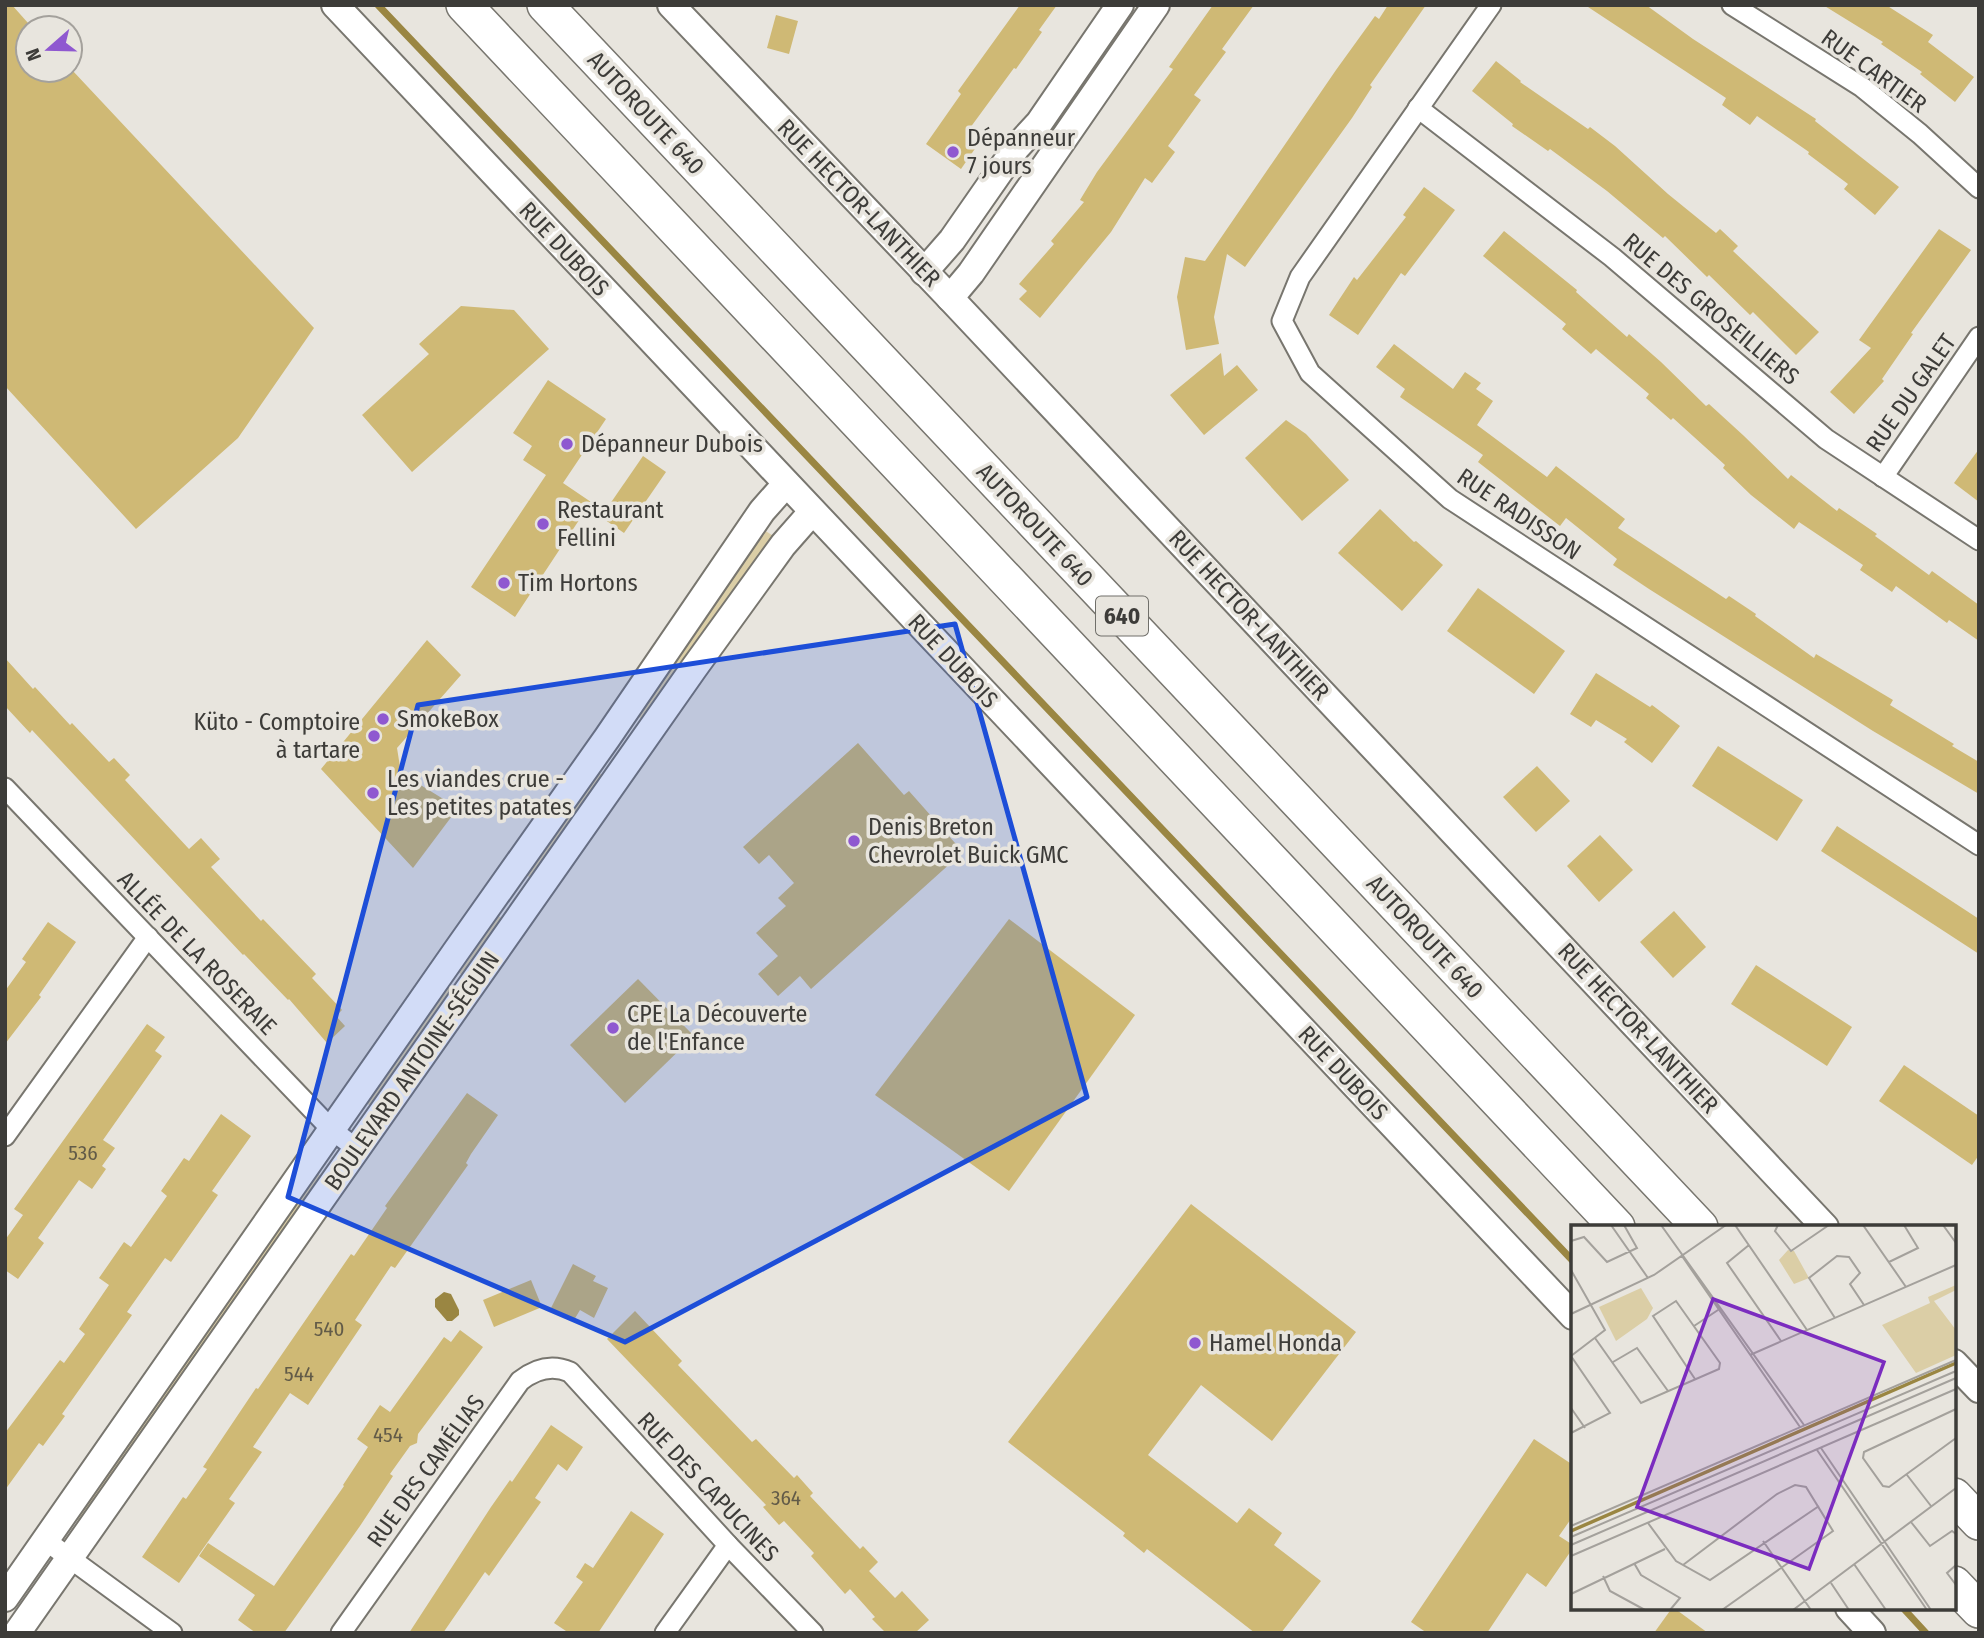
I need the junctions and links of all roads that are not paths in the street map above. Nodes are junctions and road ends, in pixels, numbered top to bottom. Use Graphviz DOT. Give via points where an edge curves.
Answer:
graph roads {
  1 [pos="335,5"];
  2 [pos="464,5"];
  3 [pos="545,5"];
  4 [pos="671,5"];
  5 [pos="1121,5"];
  6 [pos="1156,5"];
  7 [pos="1491,5"];
  8 [pos="1732,5"];
  9 [pos="1418,108"];
  10 [pos="1979,188"];
  11 [pos="924,272"];
  12 [pos="950,298"];
  13 [pos="1979,337"];
  14 [pos="1883,477"];
  15 [pos="785,485"];
  16 [pos="812,512"];
  17 [pos="1979,540"];
  18 [pos="607,738"];
  19 [pos="631,758"];
  20 [pos="5,788"];
  21 [pos="1979,845"];
  22 [pos="502,887"];
  23 [pos="528,906"];
  24 [pos="148,937"];
  25 [pos="332,1130"];
  26 [pos="5,1136"];
  27 [pos="357,1149"];
  28 [pos="1615,1225"];
  29 [pos="1698,1225"];
  30 [pos="1823,1225"];
  31 [pos="1571,1314"];
  32 [pos="1956,1365"];
  33 [pos="570,1372"];
  34 [pos="1979,1389"];
  35 [pos="1956,1498"];
  36 [pos="1979,1522"];
  37 [pos="45,1540"];
  38 [pos="728,1545"];
  39 [pos="70,1558"];
  40 [pos="1956,1586"];
  41 [pos="5,1598"];
  42 [pos="1979,1609"];
  43 [pos="1851,1610"];
  44 [pos="17,1633"];
  45 [pos="172,1633"];
  46 [pos="341,1633"];
  47 [pos="665,1633"];
  48 [pos="813,1633"];
  49 [pos="1872,1633"];
  1 -- 15 [label="street, RUE DUBOIS"];
  2 -- 28 [label="highway, 640"];
  3 -- 29 [label="highway, AUTOROUTE 640 / 640"];
  4 -- 11 [label="street, RUE HECTOR-LANTHIER"];
  5 -- 11 [label="street" via="1039,123"];
  6 -- 12 [label="street"];
  7 -- 9 [label="street"];
  8 -- 10 [label="street, RUE CARTIER" via="1862,87"];
  9 -- 14 [label="street, RUE DES GROSEILLIERS" via="1612,257 1826,439"];
  9 -- 21 [label="street, RUE RADISSON" via="1300,277 1282,321 1310,373 1450,499"];
  11 -- 12 [label="street, RUE HECTOR-LANTHIER"];
  12 -- 30 [label="street, RUE HECTOR-LANTHIER"];
  13 -- 14 [label="street, RUE DU GALET"];
  14 -- 17 [label="street, RUE DES GROSEILLIERS"];
  15 -- 16 [label="street, RUE DUBOIS"];
  15 -- 18 [label="street, BOULEVARD ANTOINE-SÉGUIN"];
  16 -- 19 [label="street, BOULEVARD ANTOINE-SÉGUIN" via="775,556"];
  16 -- 31 [label="street, RUE DUBOIS"];
  18 -- 19 [label="street"];
  18 -- 22 [label="street, BOULEVARD ANTOINE-SÉGUIN"];
  19 -- 23 [label="street, BOULEVARD ANTOINE-SÉGUIN"];
  20 -- 24 [label="street, ALLÉE DE LA ROSERAIE"];
  22 -- 23 [label="street"];
  22 -- 25 [label="street, BOULEVARD ANTOINE-SÉGUIN"];
  23 -- 27 [label="street, BOULEVARD ANTOINE-SÉGUIN"];
  24 -- 25 [label="street, ALLÉE DE LA ROSERAIE"];
  24 -- 26 [label="street"];
  25 -- 27 [label="street, ALLÉE DE LA ROSERAIE"];
  25 -- 37 [label="street, BOULEVARD ANTOINE-SÉGUIN"];
  27 -- 39 [label="street, BOULEVARD ANTOINE-SÉGUIN"];
  32 -- 34 [label="street"];
  33 -- 38 [label="street, RUE DES CAPUCINES"];
  33 -- 46 [label="street, RUE DES CAMÉLIAS" via="549,1367 520,1381"];
  35 -- 36 [label="highway"];
  37 -- 39 [label="street"];
  37 -- 41 [label="street, BOULEVARD ANTOINE-SÉGUIN"];
  38 -- 47 [label="street"];
  38 -- 48 [label="street, RUE DES CAPUCINES"];
  39 -- 44 [label="street, BOULEVARD ANTOINE-SÉGUIN"];
  39 -- 45 [label="street"];
  40 -- 42 [label="highway"];
  43 -- 49 [label="street"];
}
